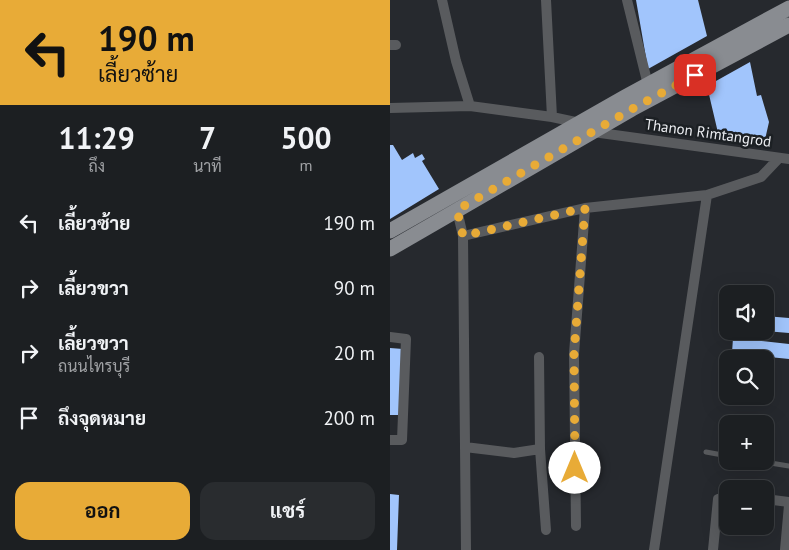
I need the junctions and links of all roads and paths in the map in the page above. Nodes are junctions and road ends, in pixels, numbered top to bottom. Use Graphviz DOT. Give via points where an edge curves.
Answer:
graph roads {
  1 [pos="442,0"];
  2 [pos="546,0"];
  3 [pos="627,0"];
  4 [pos="789,8"];
  5 [pos="789,25"];
  6 [pos="648,85"];
  7 [pos="470,106"];
  8 [pos="390,108"];
  9 [pos="552,117"];
  10 [pos="580,123"];
  11 [pos="593,132"];
  12 [pos="784,159"];
  13 [pos="706,194"];
  14 [pos="585,208"];
  15 [pos="457,210"];
  16 [pos="390,232"];
  17 [pos="463,236"];
  18 [pos="390,249"];
  19 [pos="390,337"];
  20 [pos="539,357"];
  21 [pos="390,440"];
  22 [pos="465,447"];
  23 [pos="540,450"];
  24 [pos="706,452"];
  25 [pos="719,454"];
  26 [pos="774,464"];
  27 [pos="789,466"];
  28 [pos="719,499"];
  29 [pos="774,501"];
  30 [pos="789,503"];
  31 [pos="576,526"];
  32 [pos="546,530"];
  33 [pos="466,550"];
  34 [pos="654,550"];
  35 [pos="712,550"];
  36 [pos="785,550"];
  1 -- 7 [label="street"];
  2 -- 9 [label="street"];
  3 -- 6 [label="street"];
  4 -- 6 [label="main road"];
  5 -- 11 [label="main road"];
  6 -- 10 [label="main road"];
  7 -- 8 [label="street"];
  7 -- 9 [label="street"];
  9 -- 10 [label="street"];
  10 -- 16 [label="main road"];
  11 -- 12 [label="street, Thanon Rimtangrod"];
  11 -- 15 [label="main road"];
  12 -- 13 [label="street" via="761,177"];
  13 -- 14 [label="street"];
  13 -- 34 [label="street"];
  14 -- 17 [label="street"];
  14 -- 31 [label="street" via="574,354"];
  15 -- 17 [label="street"];
  15 -- 18 [label="main road"];
  17 -- 22 [label="street"];
  19 -- 21 [label="street" via="406,339 402,440"];
  20 -- 23 [label="street"];
  22 -- 23 [label="street" via="514,453"];
  22 -- 33 [label="street"];
  23 -- 32 [label="street"];
  24 -- 25 [label="lane"];
  26 -- 27 [label="lane"];
  28 -- 35 [label="street"];
  29 -- 30 [label="street"];
  30 -- 36 [label="street"];
}
